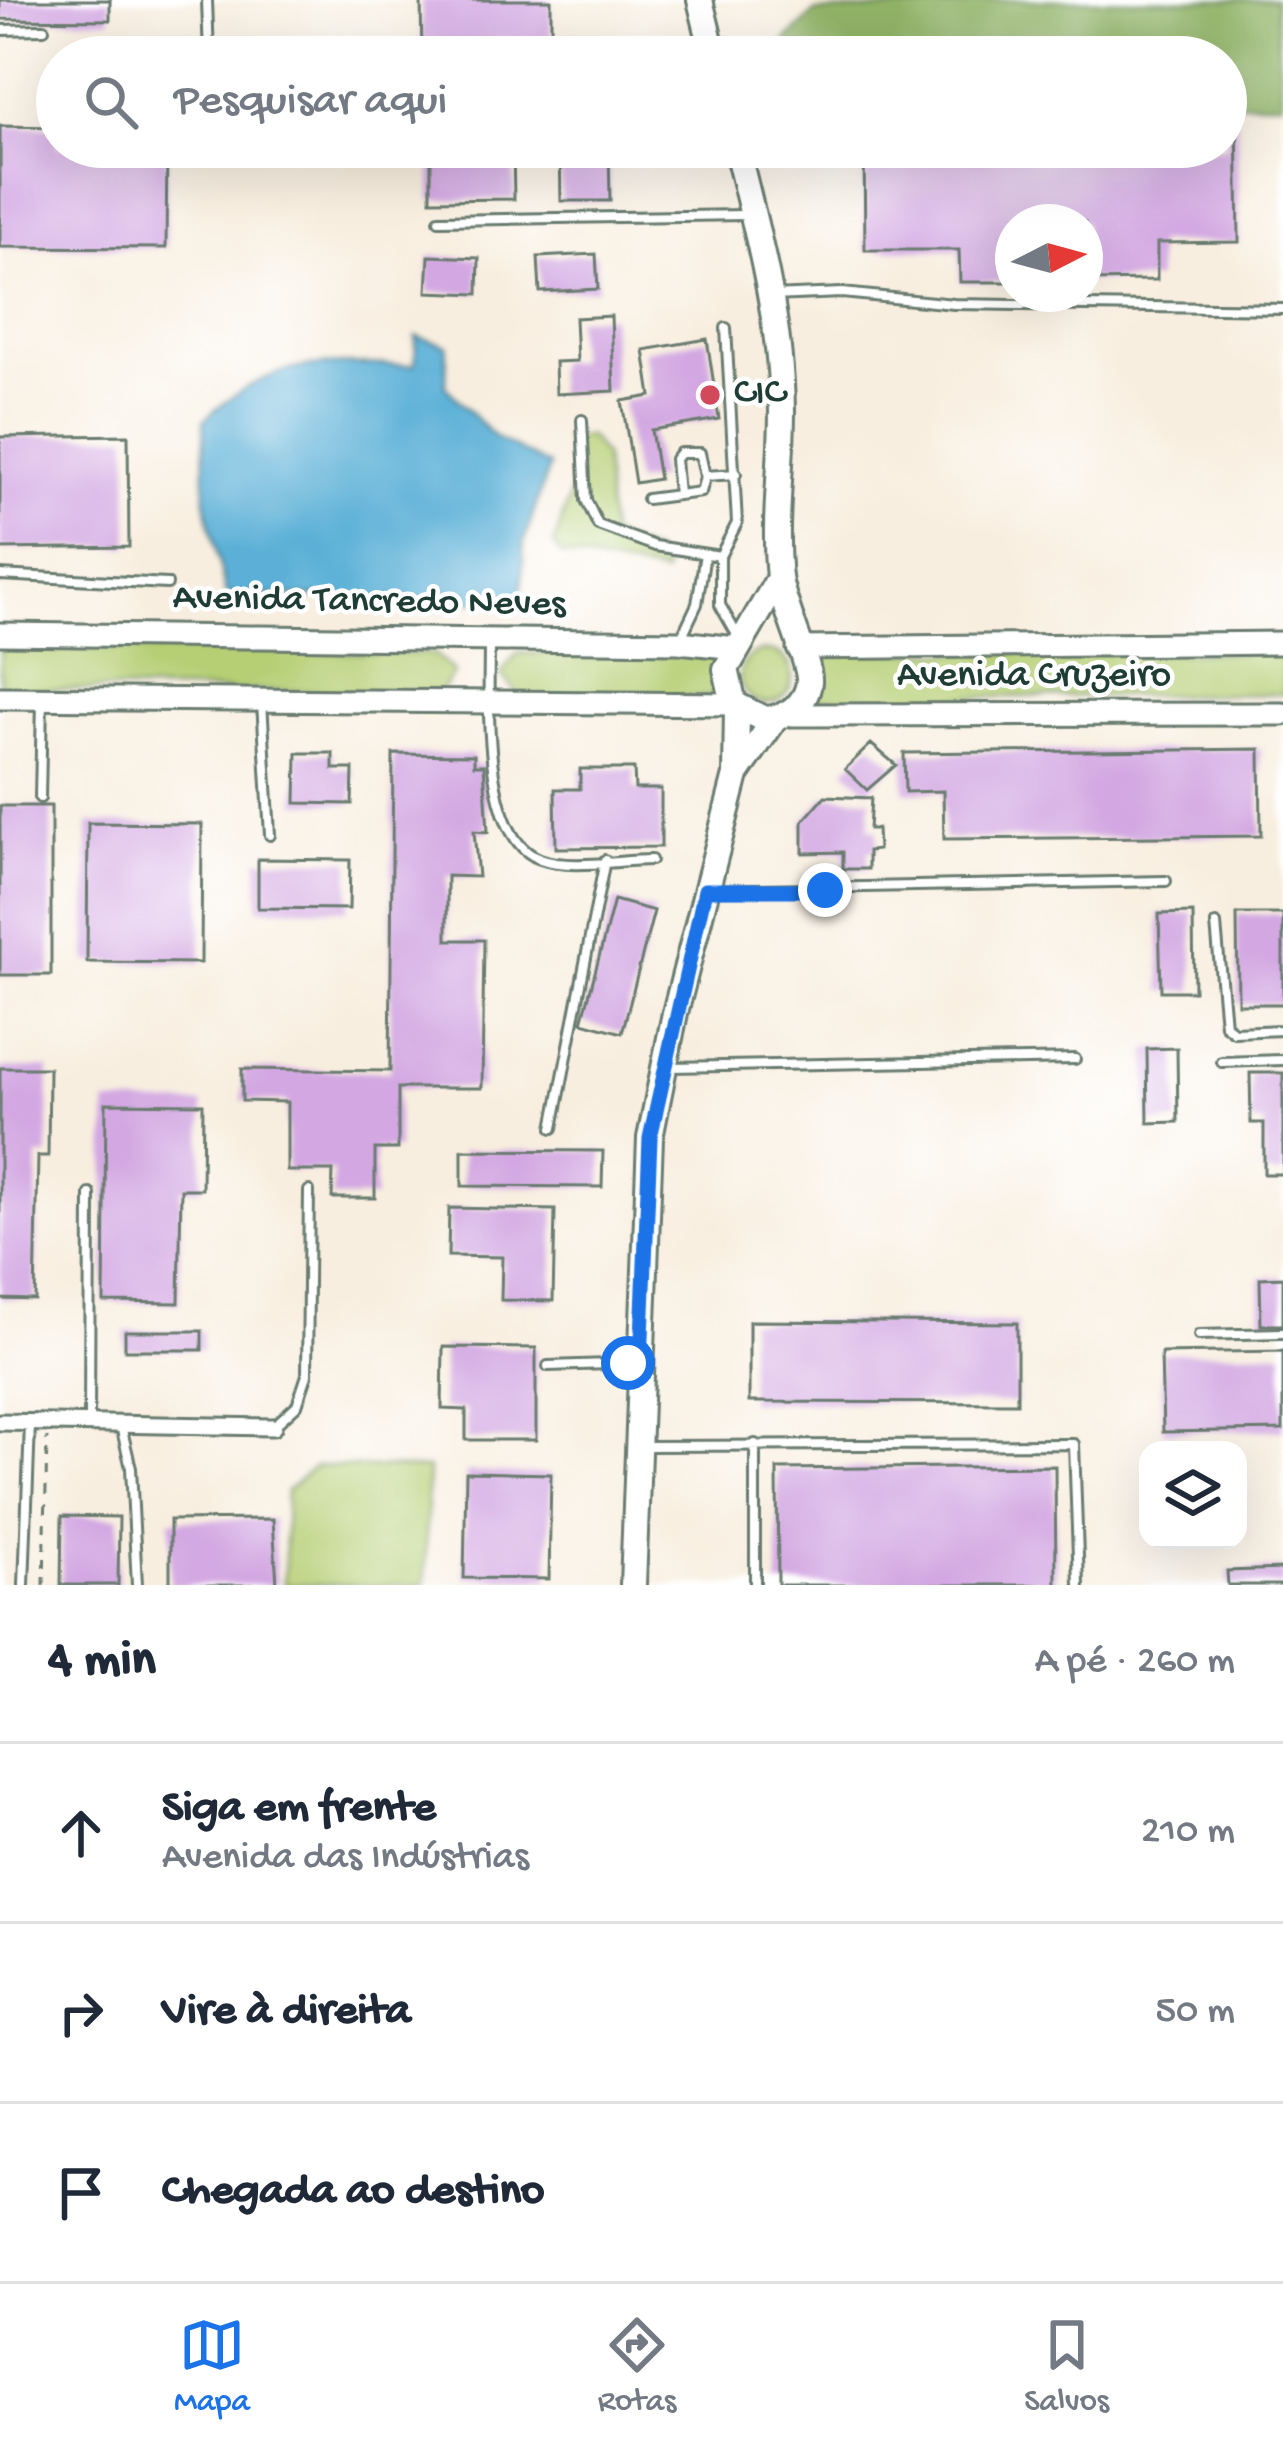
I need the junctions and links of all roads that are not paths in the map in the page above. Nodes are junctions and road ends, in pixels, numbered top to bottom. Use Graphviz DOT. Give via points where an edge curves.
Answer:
graph roads {
  1 [pos="207,0"];
  2 [pos="700,0"];
  3 [pos="44,29"];
  4 [pos="0,30"];
  5 [pos="208,36"];
  6 [pos="709,36"];
  7 [pos="741,168"];
  8 [pos="753,215"];
  9 [pos="439,220"];
  10 [pos="771,296"];
  11 [pos="1283,309"];
  12 [pos="726,328"];
  13 [pos="582,420"];
  14 [pos="736,474"];
  15 [pos="705,476"];
  16 [pos="678,495"];
  17 [pos="647,499"];
  18 [pos="705,554"];
  19 [pos="720,556"];
  20 [pos="0,574"];
  21 [pos="779,578"];
  22 [pos="167,584"];
  23 [pos="0,634"];
  24 [pos="489,642"];
  25 [pos="679,642"];
  26 [pos="1283,643"];
  27 [pos="742,644"];
  28 [pos="796,647"];
  29 [pos="0,698"];
  30 [pos="42,699"];
  31 [pos="262,701"];
  32 [pos="490,703"];
  33 [pos="735,706"];
  34 [pos="1283,714"];
  35 [pos="780,717"];
  36 [pos="736,775"];
  37 [pos="40,797"];
  38 [pos="269,835"];
  39 [pos="605,860"];
  40 [pos="651,860"];
  41 [pos="1166,881"];
  42 [pos="705,890"];
  43 [pos="1216,924"];
  44 [pos="1283,1030"];
  45 [pos="1075,1059"];
  46 [pos="1283,1060"];
  47 [pos="1222,1062"];
  48 [pos="664,1067"];
  49 [pos="553,1128"];
  50 [pos="309,1191"];
  51 [pos="90,1194"];
  52 [pos="1283,1333"];
  53 [pos="1199,1335"];
  54 [pos="641,1363"];
  55 [pos="548,1366"];
  56 [pos="0,1422"];
  57 [pos="39,1423"];
  58 [pos="89,1424"];
  59 [pos="121,1424"];
  60 [pos="273,1427"];
  61 [pos="755,1444"];
  62 [pos="638,1446"];
  63 [pos="24,1585"];
  64 [pos="136,1585"];
  65 [pos="633,1585"];
  66 [pos="755,1585"];
  67 [pos="1079,1585"];
  1 -- 5 [label="lane"];
  2 -- 6 [label="main road"];
  3 -- 4 [label="lane"];
  7 -- 8 [label="main road"];
  8 -- 9 [label="lane"];
  8 -- 10 [label="main road"];
  10 -- 11 [label="lane"];
  10 -- 21 [label="main road" via="782,408"];
  12 -- 14 [label="lane"];
  13 -- 18 [label="lane" via="586,500 598,525"];
  14 -- 15 [label="lane"];
  14 -- 19 [label="lane" via="737,523"];
  15 -- 16 [label="lane" via="701,492"];
  15 -- 16 [label="lane" via="700,453 676,454"];
  16 -- 17 [label="lane"];
  18 -- 19 [label="lane"];
  18 -- 25 [label="lane" via="697,604"];
  19 -- 27 [label="lane" via="722,615"];
  20 -- 22 [label="lane"];
  21 -- 27 [label="main road"];
  21 -- 28 [label="main road"];
  23 -- 24 [label="main road, Avenida Tancredo Neves"];
  24 -- 25 [label="main road, Avenida Tancredo Neves"];
  24 -- 32 [label="lane"];
  25 -- 27 [label="main road, Avenida Tancredo Neves"];
  26 -- 28 [label="main road, Avenida Cruzeiro"];
  27 -- 28 [label="main road" via="771,635"];
  27 -- 33 [label="main road" via="726,669"];
  28 -- 35 [label="main road" via="809,683 797,707"];
  29 -- 30 [label="main road"];
  30 -- 31 [label="main road"];
  30 -- 37 [label="lane"];
  31 -- 32 [label="main road"];
  31 -- 38 [label="lane"];
  32 -- 33 [label="main road"];
  32 -- 39 [label="lane" via="509,833 539,859"];
  33 -- 35 [label="main road"];
  33 -- 36 [label="main road"];
  34 -- 35 [label="main road, Avenida Cruzeiro"];
  35 -- 36 [label="main road"];
  36 -- 42 [label="main road"];
  39 -- 40 [label="lane"];
  39 -- 49 [label="lane"];
  41 -- 42 [label="lane"];
  42 -- 48 [label="main road"];
  43 -- 44 [label="lane" via="1225,1025 1234,1032"];
  45 -- 48 [label="lane"];
  46 -- 47 [label="lane"];
  48 -- 54 [label="main road" via="650,1138"];
  50 -- 60 [label="lane" via="307,1375 297,1405"];
  51 -- 58 [label="lane"];
  52 -- 53 [label="lane"];
  54 -- 55 [label="lane"];
  54 -- 62 [label="main road"];
  56 -- 57 [label="street"];
  57 -- 58 [label="street"];
  57 -- 63 [label="lane"];
  58 -- 59 [label="street"];
  59 -- 60 [label="street"];
  59 -- 64 [label="lane"];
  61 -- 62 [label="lane"];
  61 -- 66 [label="lane"];
  61 -- 67 [label="lane" via="1074,1444"];
  62 -- 65 [label="main road"];
}
